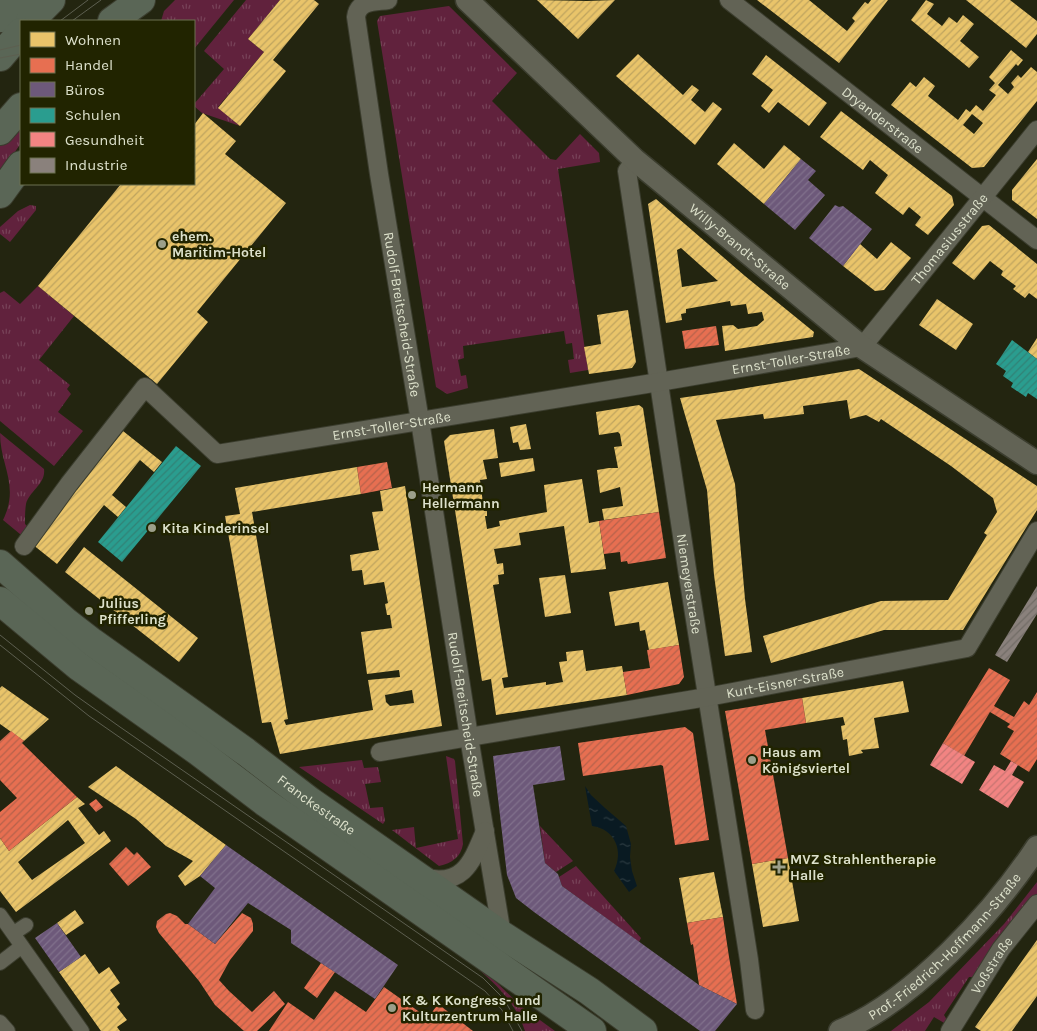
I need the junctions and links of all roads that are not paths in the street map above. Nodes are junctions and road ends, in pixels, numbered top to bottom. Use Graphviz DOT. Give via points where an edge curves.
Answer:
graph roads {
  1 [pos="21,0"];
  2 [pos="51,0"];
  3 [pos="141,0"];
  4 [pos="145,0"];
  5 [pos="388,0"];
  6 [pos="467,0"];
  7 [pos="729,0"];
  8 [pos="0,18"];
  9 [pos="31,20"];
  10 [pos="113,20"];
  11 [pos="130,20"];
  12 [pos="20,33"];
  13 [pos="0,56"];
  14 [pos="20,109"];
  15 [pos="1037,130"];
  16 [pos="0,131"];
  17 [pos="635,160"];
  18 [pos="20,167"];
  19 [pos="0,194"];
  20 [pos="983,197"];
  21 [pos="1037,240"];
  22 [pos="862,347"];
  23 [pos="659,382"];
  24 [pos="420,421"];
  25 [pos="1037,463"];
  26 [pos="1037,532"];
  27 [pos="24,546"];
  28 [pos="0,564"];
  29 [pos="0,601"];
  30 [pos="707,697"];
  31 [pos="469,737"];
  32 [pos="380,752"];
  33 [pos="485,831"];
  34 [pos="1037,847"];
  35 [pos="415,875"];
  36 [pos="1037,904"];
  37 [pos="0,915"];
  38 [pos="26,925"];
  39 [pos="14,933"];
  40 [pos="502,935"];
  41 [pos="22,946"];
  42 [pos="0,963"];
  43 [pos="755,1010"];
  44 [pos="0,1022"];
  45 [pos="582,1027"];
  46 [pos="8,1031"];
  47 [pos="82,1031"];
  48 [pos="643,1031"];
  49 [pos="840,1031"];
  50 [pos="950,1031"];
  1 -- 8 [label="main road"];
  2 -- 9 [label="main road"];
  3 -- 10 [label="main road"];
  4 -- 11 [label="main road"];
  5 -- 24 [label="street, Rudolf-Breitscheid-Straße" via="360,5 356,17"];
  6 -- 17 [label="street, Willy-Brandt-Straße"];
  7 -- 20 [label="street, Dryanderstraße"];
  12 -- 13 [label="main road"];
  14 -- 16 [label="main road"];
  15 -- 20 [label="street, Thomasiusstraße"];
  17 -- 22 [label="street, Willy-Brandt-Straße"];
  17 -- 23 [label="street, Niemeyerstraße" via="627,171"];
  18 -- 19 [label="main road"];
  20 -- 21 [label="street, Dryanderstraße"];
  20 -- 22 [label="street, Thomasiusstraße"];
  22 -- 23 [label="street, Ernst-Toller-Straße"];
  22 -- 25 [label="street, Willy-Brandt-Straße"];
  23 -- 24 [label="street, Ernst-Toller-Straße"];
  23 -- 30 [label="street, Niemeyerstraße"];
  24 -- 27 [label="street, Ernst-Toller-Straße" via="217,454 145,387"];
  24 -- 31 [label="street, Rudolf-Breitscheid-Straße"];
  26 -- 30 [label="street, Kurt-Eisner-Straße" via="967,648"];
  28 -- 35 [label="main road, Franckestraße" via="92,642"];
  29 -- 45 [label="main road, Franckestraße" via="78,666"];
  30 -- 31 [label="street, Kurt-Eisner-Straße"];
  30 -- 43 [label="street, Niemeyerstraße" via="750,960"];
  31 -- 32 [label="street, Kurt-Eisner-Straße"];
  31 -- 33 [label="street, Rudolf-Breitscheid-Straße"];
  33 -- 35 [label="street" via="472,862 460,874 440,879"];
  33 -- 40 [label="street, Rudolf-Breitscheid-Straße"];
  34 -- 49 [label="street, Prof.-Friedrich-Hoffmann-Straße" via="991,907 917,982 866,1018"];
  35 -- 40 [label="main road, Franckestraße"];
  36 -- 50 [label="street, Voßstraße" via="1001,949"];
  37 -- 39 [label="street"];
  38 -- 39 [label="street"];
  39 -- 41 [label="street"];
  40 -- 48 [label="main road, Franckestraße" via="589,991"];
  41 -- 42 [label="street"];
  41 -- 47 [label="street"];
  44 -- 46 [label="street"];
}
